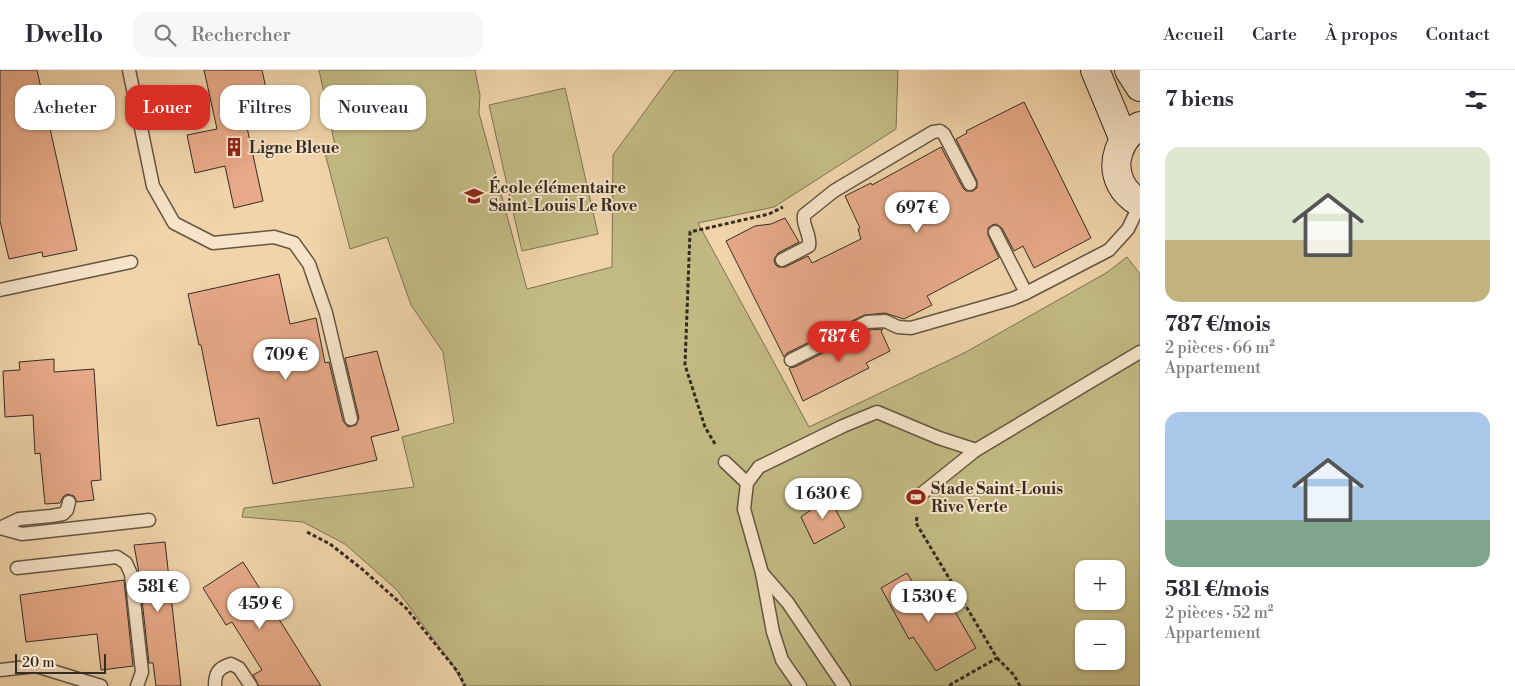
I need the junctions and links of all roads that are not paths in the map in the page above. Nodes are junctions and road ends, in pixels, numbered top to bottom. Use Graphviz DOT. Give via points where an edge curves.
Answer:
graph roads {
  1 [pos="129,70"];
  2 [pos="1095,70"];
  3 [pos="1129,70"];
  4 [pos="1140,87"];
  5 [pos="1132,133"];
  6 [pos="970,184"];
  7 [pos="1140,204"];
  8 [pos="995,232"];
  9 [pos="782,260"];
  10 [pos="131,262"];
  11 [pos="0,290"];
  12 [pos="1026,293"];
  13 [pos="1140,352"];
  14 [pos="791,360"];
  15 [pos="351,419"];
  16 [pos="976,450"];
  17 [pos="725,462"];
  18 [pos="747,483"];
  19 [pos="920,495"];
  20 [pos="69,502"];
  21 [pos="149,520"];
  22 [pos="0,528"];
  23 [pos="17,568"];
  24 [pos="762,572"];
  25 [pos="0,670"];
  26 [pos="101,686"];
  27 [pos="137,686"];
  28 [pos="215,686"];
  29 [pos="251,686"];
  30 [pos="800,686"];
  31 [pos="844,686"];
  1 -- 15 [label="lane" via="153,186 174,223 213,243 274,237 294,243 309,264 326,314"];
  2 -- 5 [label="main road"];
  3 -- 4 [label="main road"];
  5 -- 7 [label="main road" via="1118,153 1117,168 1120,182"];
  6 -- 9 [label="lane" via="944,134 933,132 834,192 804,215 809,246"];
  7 -- 12 [label="lane" via="1128,229 1109,250"];
  8 -- 12 [label="lane"];
  10 -- 11 [label="lane"];
  12 -- 14 [label="lane" via="911,328 885,321 867,322"];
  13 -- 16 [label="lane"];
  16 -- 18 [label="lane" via="877,412 759,467"];
  16 -- 19 [label="lane"];
  17 -- 18 [label="lane"];
  18 -- 24 [label="lane" via="744,509"];
  20 -- 22 [label="lane" via="63,514 18,519"];
  21 -- 22 [label="lane" via="22,534"];
  23 -- 27 [label="lane" via="116,557 126,563 132,574 142,672"];
  24 -- 30 [label="lane" via="773,632 782,660"];
  24 -- 31 [label="lane" via="788,603"];
  25 -- 26 [label="lane" via="36,666"];
  28 -- 29 [label="lane" via="215,675 221,667 231,664 239,668"];
}
